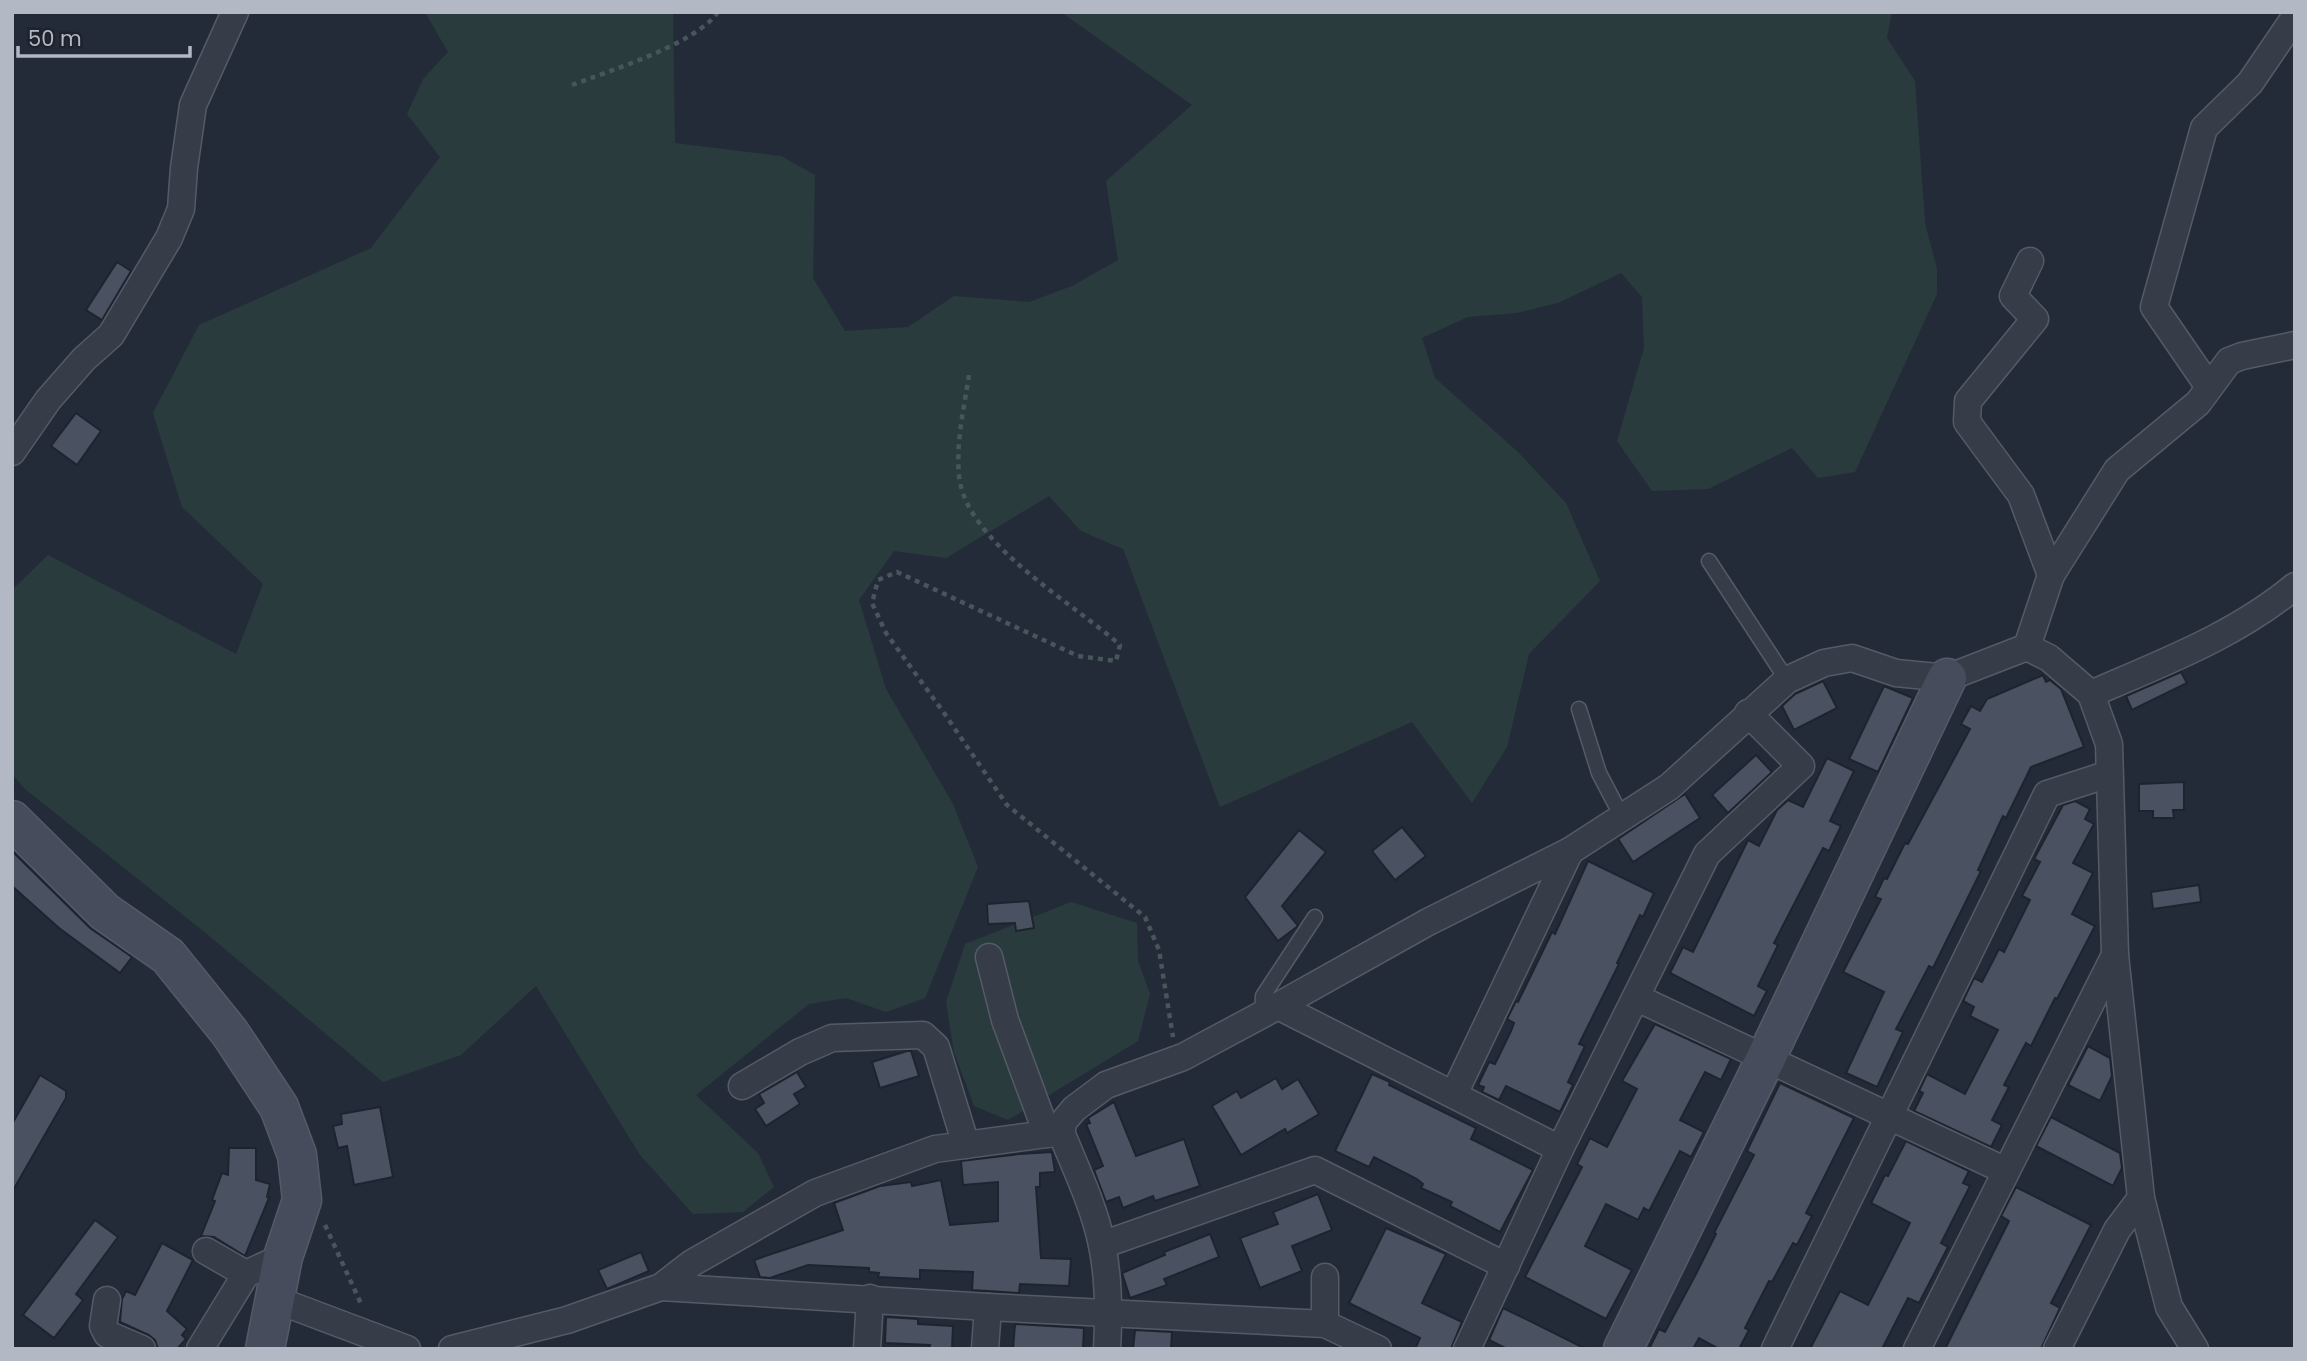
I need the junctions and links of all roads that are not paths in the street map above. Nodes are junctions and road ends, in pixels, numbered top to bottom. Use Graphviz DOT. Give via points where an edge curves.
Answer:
graph roads {
  1 [pos="235,12"];
  2 [pos="2295,17"];
  3 [pos="2030,261"];
  4 [pos="2295,345"];
  5 [pos="2209,387"];
  6 [pos="12,452"];
  7 [pos="1709,561"];
  8 [pos="2051,575"];
  9 [pos="2295,586"];
  10 [pos="2027,647"];
  11 [pos="1947,678"];
  12 [pos="1787,680"];
  13 [pos="2091,694"];
  14 [pos="1579,709"];
  15 [pos="1748,713"];
  16 [pos="2109,774"];
  17 [pos="1622,817"];
  18 [pos="12,820"];
  19 [pos="1570,851"];
  20 [pos="1315,917"];
  21 [pos="2115,955"];
  22 [pos="989,957"];
  23 [pos="1637,998"];
  24 [pos="1270,1011"];
  25 [pos="1766,1058"];
  26 [pos="742,1086"];
  27 [pos="1454,1094"];
  28 [pos="1888,1116"];
  29 [pos="1054,1133"];
  30 [pos="966,1145"];
  31 [pos="1560,1149"];
  32 [pos="2006,1171"];
  33 [pos="2141,1198"];
  34 [pos="1102,1245"];
  35 [pos="206,1251"];
  36 [pos="283,1257"];
  37 [pos="1507,1266"];
  38 [pos="246,1274"];
  39 [pos="1325,1277"];
  40 [pos="661,1287"];
  41 [pos="870,1298"];
  42 [pos="274,1299"];
  43 [pos="107,1300"];
  44 [pos="988,1307"];
  45 [pos="1109,1312"];
  46 [pos="1325,1324"];
  47 [pos="142,1349"];
  48 [pos="200,1349"];
  49 [pos="265,1349"];
  50 [pos="407,1349"];
  51 [pos="452,1349"];
  52 [pos="867,1349"];
  53 [pos="985,1349"];
  54 [pos="1107,1349"];
  55 [pos="1378,1349"];
  56 [pos="1467,1349"];
  57 [pos="1623,1349"];
  58 [pos="1775,1349"];
  59 [pos="1917,1349"];
  60 [pos="2057,1349"];
  61 [pos="2195,1349"];
  1 -- 6 [label="street" via="193,105 181,209 169,238 111,335 48,400"];
  2 -- 5 [label="street" via="2250,83 2204,128 2154,307"];
  3 -- 8 [label="street" via="2013,296 2035,319 1968,401 1967,422 2021,495"];
  4 -- 5 [label="street" via="2230,361"];
  5 -- 8 [label="street" via="2199,403 2117,470"];
  7 -- 12 [label="lane"];
  8 -- 10 [label="street"];
  9 -- 13 [label="street" via="2270,607 2202,646"];
  10 -- 11 [label="street"];
  10 -- 13 [label="street" via="2049,658"];
  11 -- 12 [label="street" via="1896,673 1852,658 1824,663"];
  11 -- 25 [label="street"];
  12 -- 15 [label="street"];
  13 -- 16 [label="street" via="2109,744"];
  14 -- 17 [label="lane" via="1599,773"];
  15 -- 17 [label="street" via="1669,787"];
  15 -- 23 [label="street" via="1801,766 1707,854"];
  16 -- 21 [label="street"];
  16 -- 28 [label="street" via="2047,794"];
  17 -- 19 [label="street"];
  18 -- 36 [label="street" via="105,912 168,956 230,1033 279,1107 297,1155 302,1200"];
  19 -- 24 [label="street" via="1428,922"];
  19 -- 27 [label="street"];
  20 -- 24 [label="lane" via="1263,996"];
  21 -- 32 [label="street"];
  21 -- 33 [label="street"];
  22 -- 29 [label="street" via="1006,1020"];
  23 -- 25 [label="street"];
  23 -- 31 [label="street"];
  24 -- 27 [label="street"];
  24 -- 29 [label="street" via="1183,1056 1106,1085 1074,1109"];
  25 -- 28 [label="street"];
  25 -- 57 [label="street"];
  26 -- 30 [label="street" via="832,1038 923,1035 936,1047"];
  27 -- 31 [label="street"];
  28 -- 32 [label="street"];
  28 -- 58 [label="street"];
  29 -- 30 [label="street"];
  29 -- 34 [label="street" via="1086,1194"];
  30 -- 40 [label="street" via="935,1149 815,1193"];
  31 -- 37 [label="street"];
  32 -- 59 [label="street"];
  33 -- 60 [label="street" via="2117,1230"];
  33 -- 61 [label="street" via="2169,1307"];
  34 -- 37 [label="street" via="1315,1170"];
  34 -- 45 [label="street"];
  35 -- 38 [label="street"];
  36 -- 38 [label="street"];
  36 -- 42 [label="street"];
  37 -- 56 [label="street"];
  38 -- 48 [label="street"];
  39 -- 46 [label="street"];
  40 -- 41 [label="street"];
  40 -- 51 [label="street" via="567,1320"];
  41 -- 44 [label="street"];
  41 -- 52 [label="street"];
  42 -- 49 [label="street"];
  42 -- 50 [label="street"];
  43 -- 47 [label="street" via="103,1326 107,1334"];
  44 -- 45 [label="street"];
  44 -- 53 [label="street"];
  45 -- 46 [label="street"];
  45 -- 54 [label="street"];
  46 -- 55 [label="street"];
}
